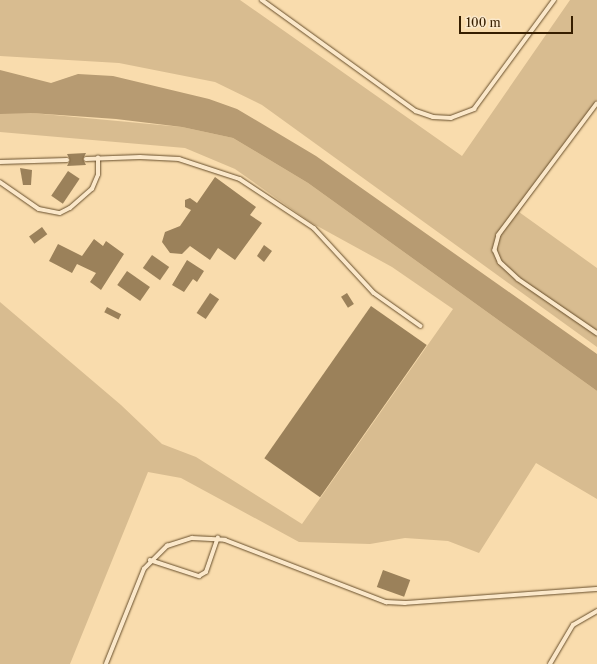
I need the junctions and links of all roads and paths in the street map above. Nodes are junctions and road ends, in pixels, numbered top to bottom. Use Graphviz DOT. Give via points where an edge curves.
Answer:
graph roads {
  1 [pos="262,0"];
  2 [pos="554,0"];
  3 [pos="597,104"];
  4 [pos="98,158"];
  5 [pos="86,159"];
  6 [pos="67,160"];
  7 [pos="0,162"];
  8 [pos="0,182"];
  9 [pos="421,326"];
  10 [pos="597,333"];
  11 [pos="218,538"];
  12 [pos="150,560"];
  13 [pos="597,589"];
  14 [pos="597,611"];
  15 [pos="106,664"];
  16 [pos="550,664"];
  1 -- 2 [label="lane" via="416,111 433,117 452,118 474,109"];
  3 -- 10 [label="lane" via="499,235 495,250 500,262 518,279"];
  4 -- 5 [label="lane"];
  4 -- 8 [label="lane" via="98,175 92,189 70,208 60,212 39,209"];
  4 -- 9 [label="lane" via="179,159 240,179 314,228 374,293"];
  6 -- 7 [label="lane"];
  11 -- 12 [label="lane" via="182,540 167,546"];
  11 -- 12 [label="lane" via="206,572 199,576"];
  11 -- 13 [label="lane" via="386,602"];
  12 -- 15 [label="lane" via="139,578"];
  14 -- 16 [label="lane" via="582,618 570,628"];
}
